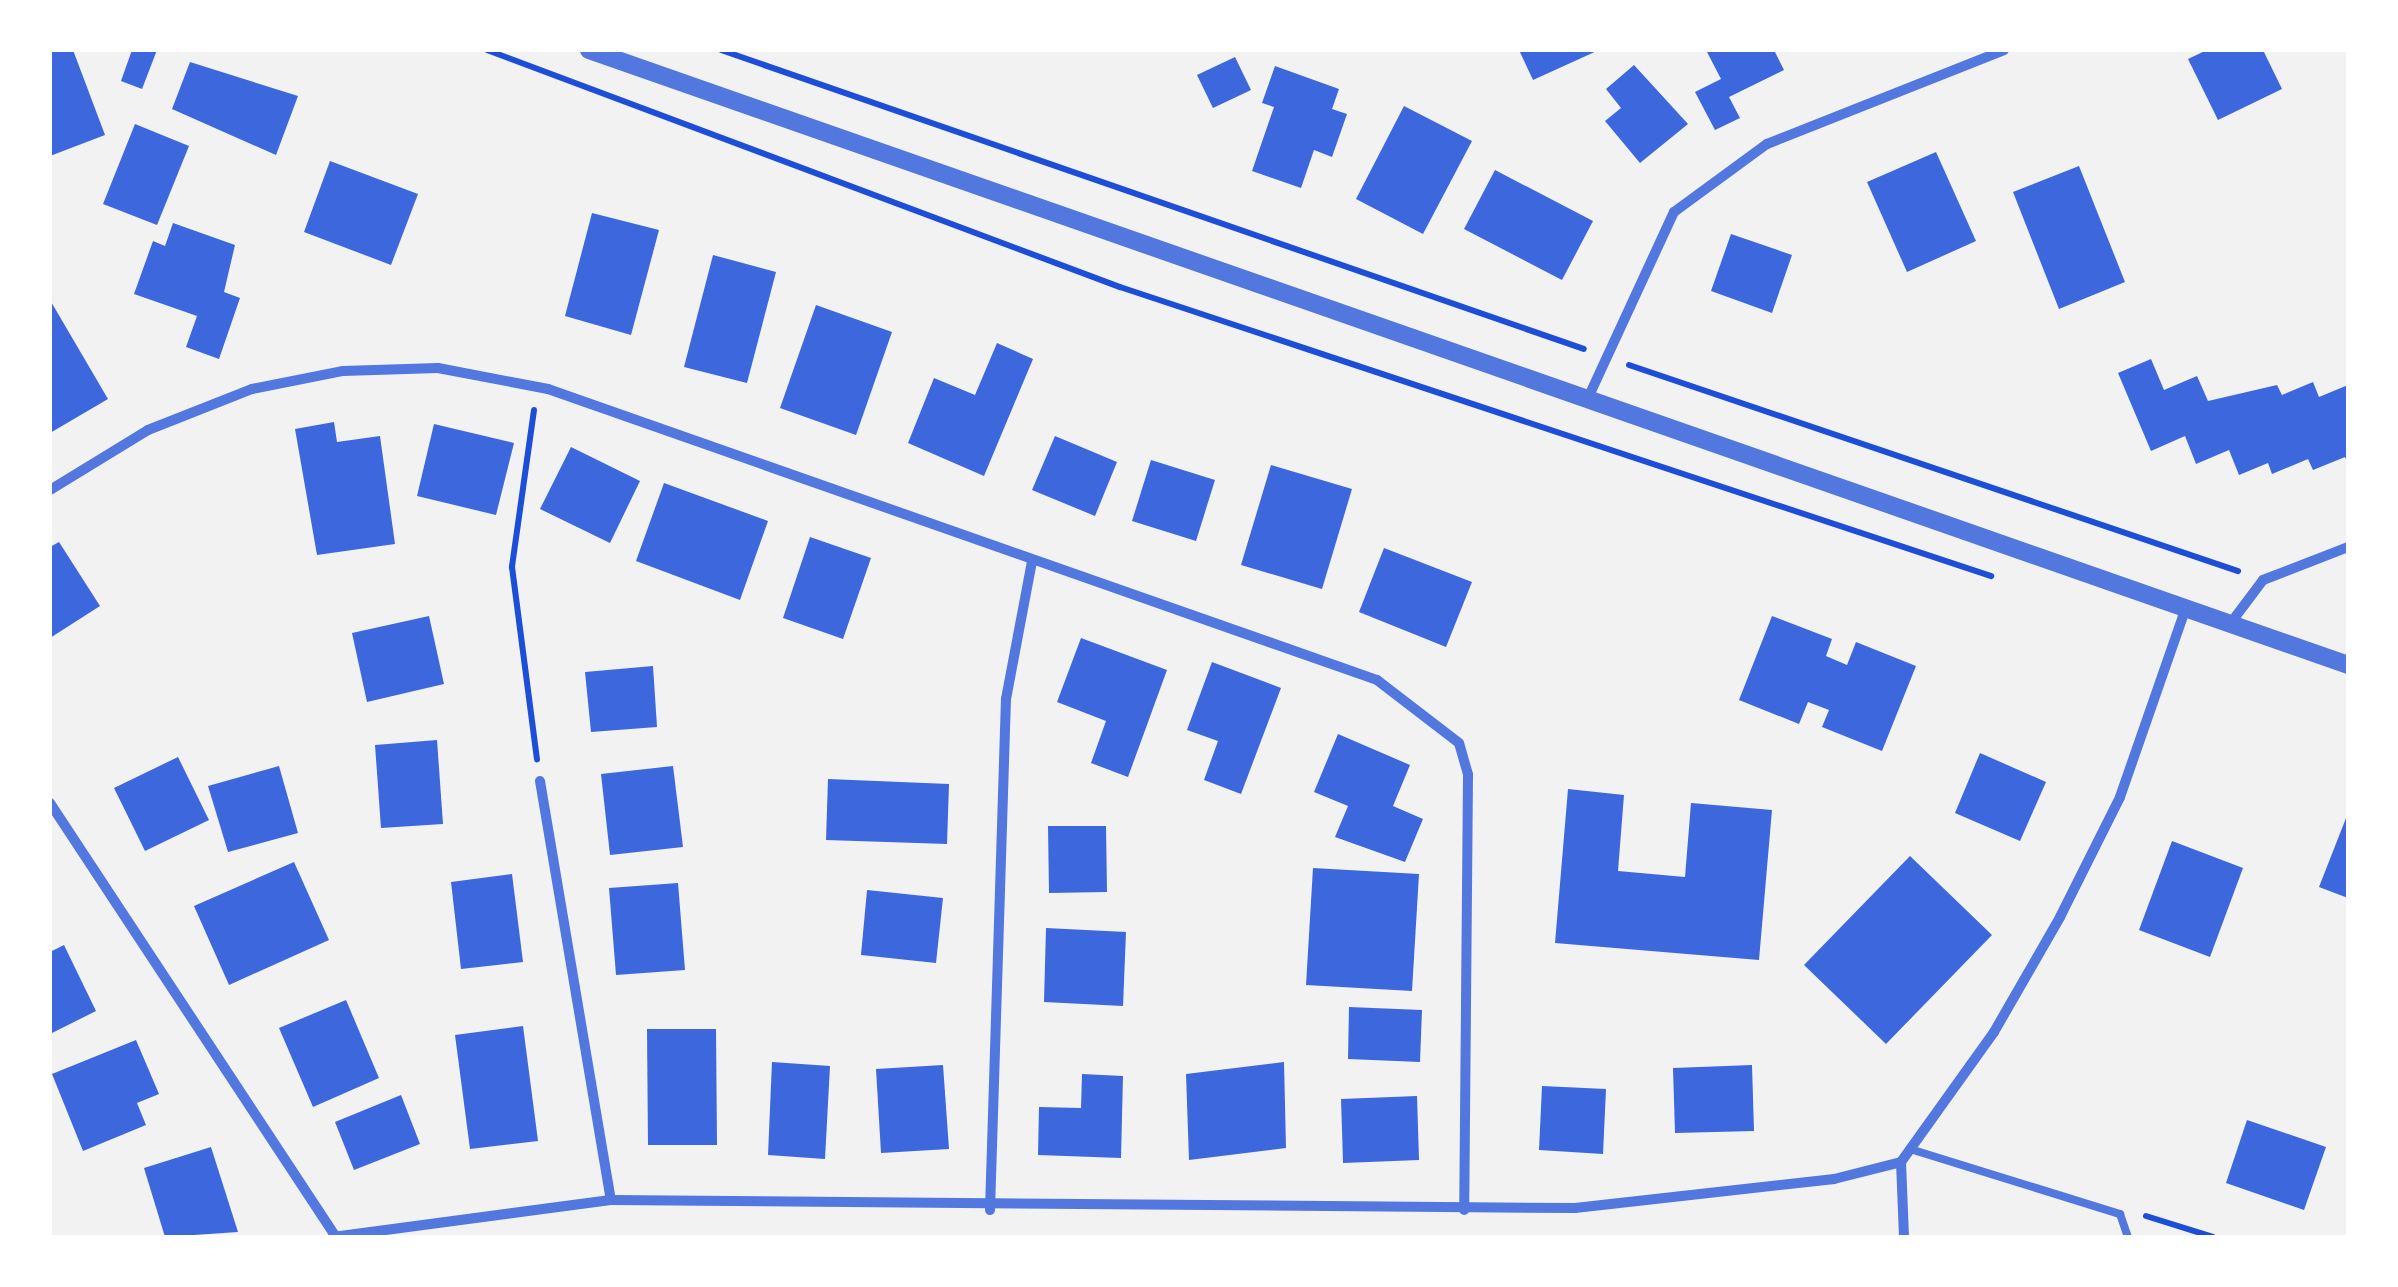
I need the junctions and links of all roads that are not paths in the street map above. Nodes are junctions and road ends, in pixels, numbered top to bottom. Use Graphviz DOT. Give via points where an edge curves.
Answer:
graph roads {
  1 [pos="589,50"];
  2 [pos="2004,50"];
  3 [pos="630,58"];
  4 [pos="1588,398"];
  5 [pos="50,490"];
  6 [pos="2348,548"];
  7 [pos="1032,561"];
  8 [pos="2186,608"];
  9 [pos="2230,624"];
  10 [pos="2348,664"];
  11 [pos="540,780"];
  12 [pos="50,802"];
  13 [pos="1910,1149"];
  14 [pos="1900,1162"];
  15 [pos="611,1200"];
  16 [pos="990,1210"];
  17 [pos="1464,1210"];
  18 [pos="335,1237"];
  19 [pos="1904,1237"];
  20 [pos="2128,1237"];
  1 -- 3 [label="street"];
  2 -- 4 [label="street" via="1766,144 1674,212"];
  3 -- 4 [label="street"];
  4 -- 8 [label="street"];
  5 -- 7 [label="street" via="148,430 252,389 342,371 438,368 537,387"];
  6 -- 9 [label="street" via="2263,580"];
  7 -- 16 [label="street" via="1006,699"];
  7 -- 17 [label="street" via="1377,680 1459,743 1468,774"];
  8 -- 9 [label="street"];
  8 -- 13 [label="street" via="2120,798 2060,917 1994,1032"];
  9 -- 10 [label="street"];
  11 -- 15 [label="street"];
  12 -- 18 [label="street"];
  13 -- 14 [label="street"];
  13 -- 20 [label="lane" via="2120,1214"];
  14 -- 17 [label="street" via="1689,1198"];
  14 -- 19 [label="street"];
  15 -- 16 [label="street"];
  15 -- 18 [label="street"];
  16 -- 17 [label="street"];
}
